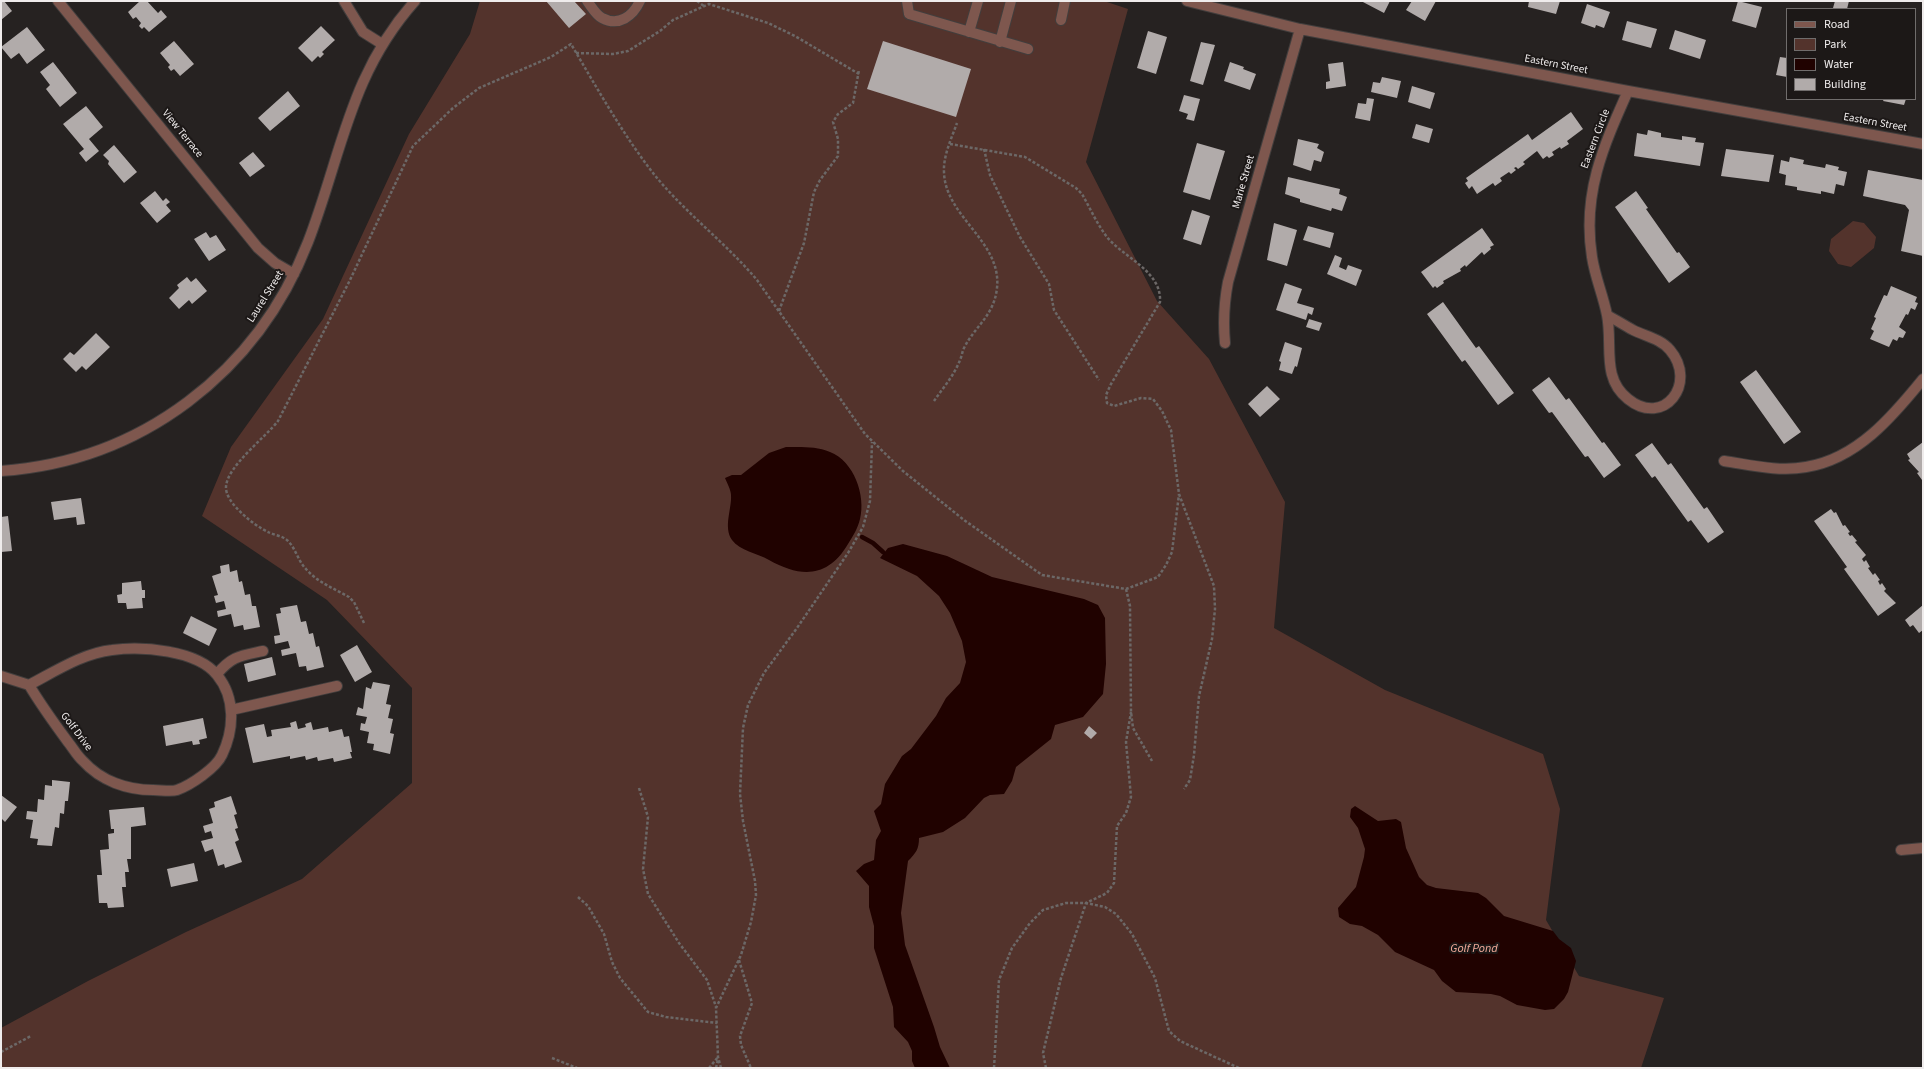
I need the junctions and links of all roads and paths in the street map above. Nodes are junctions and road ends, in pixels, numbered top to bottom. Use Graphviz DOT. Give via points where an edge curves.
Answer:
graph roads {
  1 [pos="58,1"];
  2 [pos="344,1"];
  3 [pos="415,1"];
  4 [pos="587,1"];
  5 [pos="640,1"];
  6 [pos="697,1"];
  7 [pos="907,1"];
  8 [pos="978,1"];
  9 [pos="1011,1"];
  10 [pos="1065,1"];
  11 [pos="1187,1"];
  12 [pos="704,6"];
  13 [pos="1061,20"];
  14 [pos="1300,29"];
  15 [pos="969,32"];
  16 [pos="1000,42"];
  17 [pos="382,44"];
  18 [pos="1028,49"];
  19 [pos="576,53"];
  20 [pos="859,70"];
  21 [pos="859,74"];
  22 [pos="1628,91"];
  23 [pos="957,123"];
  24 [pos="950,144"];
  25 [pos="1923,144"];
  26 [pos="984,149"];
  27 [pos="294,274"];
  28 [pos="779,311"];
  29 [pos="1607,315"];
  30 [pos="1225,343"];
  31 [pos="1923,379"];
  32 [pos="1099,380"];
  33 [pos="934,401"];
  34 [pos="872,441"];
  35 [pos="1724,461"];
  36 [pos="1,471"];
  37 [pos="1179,494"];
  38 [pos="1126,589"];
  39 [pos="364,623"];
  40 [pos="263,650"];
  41 [pos="216,674"];
  42 [pos="1,676"];
  43 [pos="29,685"];
  44 [pos="336,686"];
  45 [pos="231,710"];
  46 [pos="1131,712"];
  47 [pos="1152,761"];
  48 [pos="639,788"];
  49 [pos="1184,789"];
  50 [pos="1923,848"];
  51 [pos="1901,850"];
  52 [pos="578,897"];
  53 [pos="1086,902"];
  54 [pos="739,959"];
  55 [pos="716,1008"];
  56 [pos="717,1024"];
  57 [pos="31,1036"];
  58 [pos="1,1052"];
  59 [pos="718,1057"];
  60 [pos="552,1058"];
  61 [pos="577,1068"];
  62 [pos="709,1068"];
  63 [pos="716,1068"];
  64 [pos="721,1068"];
  65 [pos="751,1068"];
  66 [pos="994,1068"];
  67 [pos="1046,1068"];
  68 [pos="1239,1068"];
  1 -- 27 [label="street, View Terrace" via="258,248 275,263"];
  2 -- 17 [label="street" via="363,32"];
  3 -- 17 [label="street, Laurel Street"];
  4 -- 5 [label="street" via="601,18 617,22 636,10"];
  6 -- 12 [label="path"];
  7 -- 15 [label="street" via="909,14"];
  8 -- 15 [label="street"];
  9 -- 16 [label="street"];
  10 -- 13 [label="street"];
  11 -- 14 [label="street, Eastern Street"];
  12 -- 19 [label="path" via="673,20 628,51 613,54"];
  12 -- 21 [label="path" via="709,4 768,23"];
  14 -- 22 [label="street, Eastern Street"];
  14 -- 30 [label="street, Marie Street" via="1228,282 1223,322"];
  15 -- 16 [label="street"];
  16 -- 18 [label="street"];
  17 -- 27 [label="street, Laurel Street" via="353,104 308,242"];
  19 -- 28 [label="path" via="614,118 654,174 740,260"];
  19 -- 39 [label="path" via="571,44 551,57 479,88 453,108 414,146 350,280 278,421 236,466 227,480 227,493 236,508 261,528 287,540 311,575 354,602"];
  20 -- 21 [label="path"];
  21 -- 28 [label="path" via="853,103 838,114 833,122 838,139 838,156 814,192 804,243"];
  22 -- 25 [label="street, Eastern Street"];
  22 -- 29 [label="street, Eastern Circle" via="1602,149 1590,200 1589,231 1592,258"];
  23 -- 24 [label="path"];
  24 -- 26 [label="path"];
  24 -- 33 [label="path" via="943,171 946,187 956,206 985,245 997,272 997,289 990,313 964,348 960,361"];
  26 -- 32 [label="path" via="990,175 1020,237 1049,284 1054,310"];
  26 -- 37 [label="path" via="1025,157 1076,188 1108,237 1150,274 1160,290 1160,302 1106,395 1107,403 1114,406 1141,398 1153,399 1162,411 1171,430"];
  27 -- 36 [label="street, Laurel Street" via="266,322 227,368 197,396 164,418 113,445 84,456 37,468"];
  28 -- 34 [label="path" via="829,385"];
  29 -- 29 [label="street, Eastern Circle" via="1610,370 1618,390 1632,403 1641,406 1659,408 1667,404 1675,397 1680,386 1679,366 1670,349"];
  31 -- 35 [label="street" via="1895,413 1872,434 1836,458 1806,467 1771,468"];
  34 -- 38 [label="path" via="903,471 964,520 1042,575"];
  34 -- 54 [label="path" via="870,501 863,527 797,628 764,672 748,705 743,728 740,794 756,895 751,922"];
  37 -- 38 [label="path" via="1172,552 1166,565 1158,577"];
  37 -- 49 [label="path" via="1214,586 1215,609 1212,639 1199,696 1190,780"];
  38 -- 46 [label="path" via="1130,606"];
  40 -- 41 [label="street" via="235,657"];
  41 -- 43 [label="street, Golf Drive" via="200,662 172,652 143,648 111,650 83,658"];
  41 -- 45 [label="street, Golf Drive" via="227,690"];
  42 -- 43 [label="street"];
  43 -- 45 [label="street, Golf Drive" via="53,723 83,761 103,778 125,788 177,790 207,773 222,756 231,727"];
  44 -- 45 [label="street"];
  46 -- 47 [label="path" via="1133,728"];
  46 -- 53 [label="path" via="1126,742 1132,797 1126,813 1117,826 1114,883 1107,893"];
  48 -- 55 [label="path" via="648,817 643,868 648,894 679,943 707,980"];
  50 -- 51 [label="street"];
  52 -- 56 [label="path" via="588,906 604,934 612,962 620,978 648,1012"];
  53 -- 66 [label="path" via="1066,903 1043,910 1012,948 999,980"];
  53 -- 67 [label="path" via="1061,978 1042,1053"];
  53 -- 68 [label="path" via="1105,907 1116,914 1132,934 1155,978 1169,1031 1180,1041"];
  54 -- 55 [label="path"];
  54 -- 65 [label="path" via="752,1003 740,1036"];
  55 -- 56 [label="path"];
  56 -- 59 [label="path"];
  57 -- 58 [label="path"];
  59 -- 62 [label="path"];
  59 -- 63 [label="path"];
  59 -- 64 [label="path"];
  60 -- 61 [label="path"];
}
